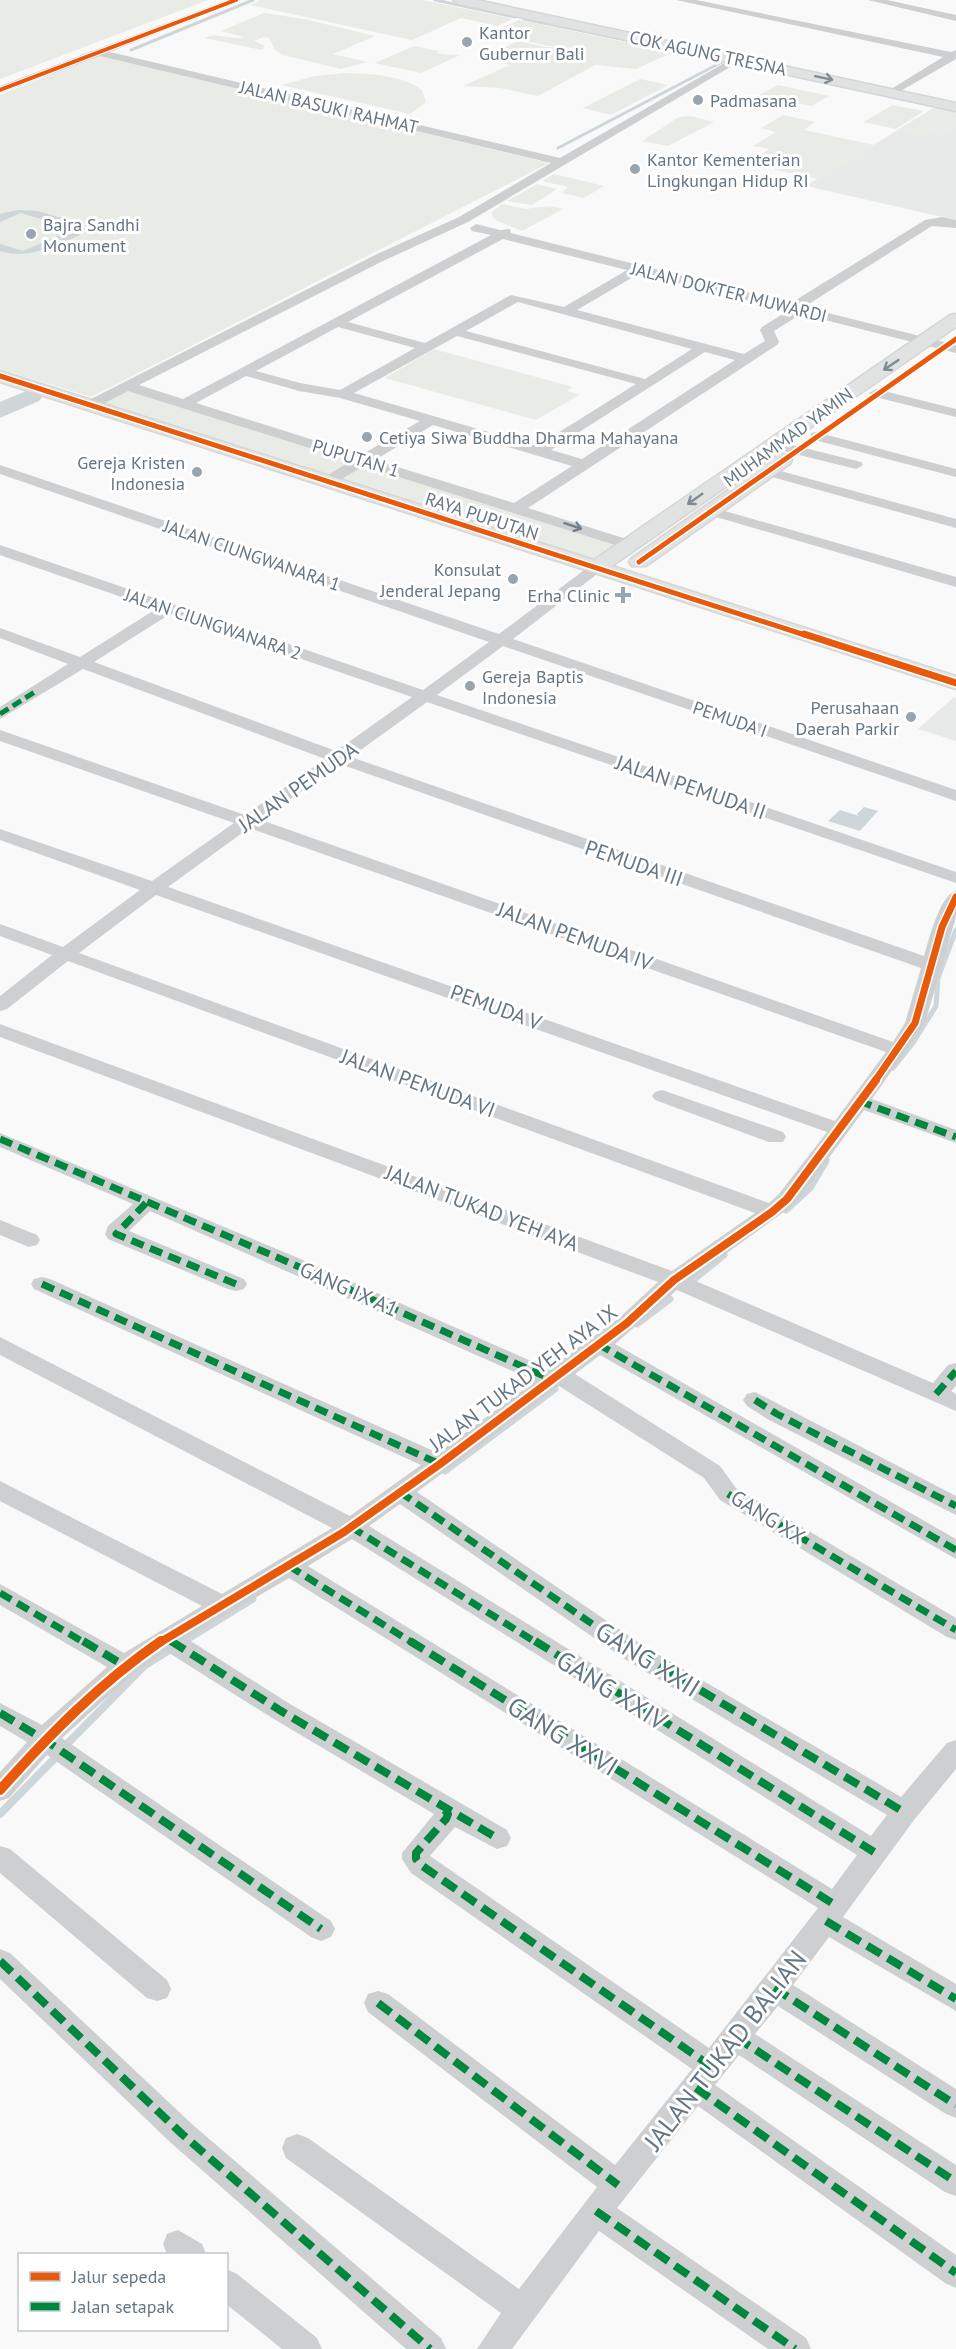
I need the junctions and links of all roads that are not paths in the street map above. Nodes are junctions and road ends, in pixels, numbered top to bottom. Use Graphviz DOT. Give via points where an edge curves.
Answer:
graph roads {
  1 [pos="236,0"];
  2 [pos="459,0"];
  3 [pos="681,0"];
  4 [pos="873,0"];
  5 [pos="480,2"];
  6 [pos="956,18"];
  7 [pos="102,51"];
  8 [pos="955,55"];
  9 [pos="737,60"];
  10 [pos="0,90"];
  11 [pos="892,93"];
  12 [pos="956,107"];
  13 [pos="564,160"];
  14 [pos="480,219"];
  15 [pos="462,222"];
  16 [pos="956,224"];
  17 [pos="506,235"];
  18 [pos="638,269"];
  19 [pos="794,309"];
  20 [pos="568,310"];
  21 [pos="956,319"];
  22 [pos="338,323"];
  23 [pos="456,332"];
  24 [pos="925,342"];
  25 [pos="952,345"];
  26 [pos="428,348"];
  27 [pos="703,348"];
  28 [pos="746,359"];
  29 [pos="245,372"];
  30 [pos="0,376"];
  31 [pos="646,383"];
  32 [pos="127,386"];
  33 [pos="876,393"];
  34 [pos="342,394"];
  35 [pos="184,404"];
  36 [pos="90,405"];
  37 [pos="956,413"];
  38 [pos="430,421"];
  39 [pos="816,436"];
  40 [pos="772,444"];
  41 [pos="797,450"];
  42 [pos="538,452"];
  43 [pos="364,460"];
  44 [pos="586,465"];
  45 [pos="856,465"];
  46 [pos="0,469"];
  47 [pos="766,471"];
  48 [pos="956,473"];
  49 [pos="328,481"];
  50 [pos="517,508"];
  51 [pos="711,511"];
  52 [pos="956,524"];
  53 [pos="0,550"];
  54 [pos="629,554"];
  55 [pos="596,568"];
  56 [pos="956,582"];
  57 [pos="775,606"];
  58 [pos="167,609"];
  59 [pos="758,619"];
  60 [pos="0,633"];
  61 [pos="503,642"];
  62 [pos="83,662"];
  63 [pos="956,664"];
  64 [pos="956,683"];
  65 [pos="426,697"];
  66 [pos="0,714"];
  67 [pos="0,735"];
  68 [pos="338,758"];
  69 [pos="956,796"];
  70 [pos="251,821"];
  71 [pos="0,834"];
  72 [pos="956,878"];
  73 [pos="152,888"];
  74 [pos="956,897"];
  75 [pos="0,930"];
  76 [pos="65,954"];
  77 [pos="931,965"];
  78 [pos="0,1005"];
  79 [pos="0,1030"];
  80 [pos="898,1050"];
  81 [pos="684,1073"];
  82 [pos="859,1101"];
  83 [pos="839,1129"];
  84 [pos="776,1137"];
  85 [pos="956,1137"];
  86 [pos="0,1139"];
  87 [pos="146,1203"];
  88 [pos="772,1212"];
  89 [pos="0,1227"];
  90 [pos="29,1240"];
  91 [pos="674,1280"];
  92 [pos="42,1284"];
  93 [pos="236,1284"];
  94 [pos="598,1344"];
  95 [pos="0,1345"];
  96 [pos="956,1371"];
  97 [pos="554,1376"];
  98 [pos="946,1399"];
  99 [pos="755,1400"];
  100 [pos="440,1464"];
  101 [pos="0,1490"];
  102 [pos="400,1492"];
  103 [pos="956,1506"];
  104 [pos="351,1527"];
  105 [pos="956,1550"];
  106 [pos="289,1566"];
  107 [pos="0,1593"];
  108 [pos="223,1606"];
  109 [pos="956,1630"];
  110 [pos="166,1638"];
  111 [pos="125,1666"];
  112 [pos="0,1713"];
  113 [pos="45,1740"];
  114 [pos="955,1752"];
  115 [pos="0,1790"];
  116 [pos="445,1810"];
  117 [pos="904,1812"];
  118 [pos="497,1838"];
  119 [pos="874,1852"];
  120 [pos="0,1857"];
  121 [pos="831,1914"];
  122 [pos="321,1929"];
  123 [pos="0,1961"];
  124 [pos="774,1988"];
  125 [pos="157,1989"];
  126 [pos="956,2000"];
  127 [pos="378,2003"];
  128 [pos="736,2037"];
  129 [pos="704,2078"];
  130 [pos="956,2105"];
  131 [pos="297,2148"];
  132 [pos="956,2182"];
  133 [pos="618,2185"];
  134 [pos="596,2211"];
  135 [pos="956,2273"];
  136 [pos="228,2286"];
  137 [pos="522,2310"];
  138 [pos="306,2349"];
  139 [pos="430,2349"];
  140 [pos="492,2349"];
  141 [pos="795,2349"];
  1 -- 7 [label="street"];
  2 -- 5 [label="main road, COK AGUNG TRESNA"];
  3 -- 8 [label="street"];
  4 -- 6 [label="street"];
  5 -- 9 [label="main road, COK AGUNG TRESNA"];
  7 -- 10 [label="street"];
  7 -- 13 [label="street, JALAN BASUKI RAHMAT"];
  8 -- 11 [label="street"];
  9 -- 11 [label="main road, COK AGUNG TRESNA, one-way"];
  9 -- 13 [label="street"];
  11 -- 12 [label="main road, COK AGUNG TRESNA"];
  13 -- 14 [label="street"];
  14 -- 15 [label="street, JALAN DOKTER MUWARDI"];
  14 -- 15 [label="street"];
  14 -- 17 [label="street, JALAN DOKTER MUWARDI"];
  15 -- 32 [label="street" via="432,233"];
  16 -- 19 [label="street" via="929,223"];
  17 -- 18 [label="street, JALAN DOKTER MUWARDI"];
  17 -- 22 [label="street"];
  18 -- 19 [label="street, JALAN DOKTER MUWARDI"];
  18 -- 20 [label="street"];
  19 -- 24 [label="street, JALAN DOKTER MUWARDI"];
  19 -- 28 [label="street" via="767,329 771,342"];
  20 -- 23 [label="street" via="516,298"];
  20 -- 27 [label="street"];
  21 -- 24 [label="main road, MUHAMMAD YAMIN"];
  22 -- 26 [label="street"];
  22 -- 29 [label="street"];
  23 -- 26 [label="street"];
  23 -- 31 [label="street"];
  24 -- 25 [label="street, JALAN DOKTER MUWARDI"];
  24 -- 40 [label="main road, MUHAMMAD YAMIN, one-way"];
  25 -- 33 [label="main road, MUHAMMAD YAMIN"];
  26 -- 34 [label="street"];
  27 -- 28 [label="street"];
  27 -- 31 [label="street"];
  28 -- 44 [label="street"];
  29 -- 34 [label="street"];
  29 -- 35 [label="street"];
  30 -- 36 [label="main road, RAYA PUPUTAN"];
  31 -- 42 [label="street"];
  32 -- 35 [label="street, PUPUTAN 1"];
  32 -- 36 [label="street"];
  33 -- 37 [label="street"];
  33 -- 39 [label="main road, MUHAMMAD YAMIN"];
  34 -- 38 [label="street"];
  35 -- 43 [label="street, PUPUTAN 1"];
  36 -- 49 [label="main road, RAYA PUPUTAN"];
  38 -- 42 [label="street"];
  38 -- 43 [label="street"];
  39 -- 41 [label="main road, MUHAMMAD YAMIN"];
  39 -- 48 [label="street"];
  40 -- 41 [label="street"];
  40 -- 54 [label="main road, MUHAMMAD YAMIN, one-way"];
  41 -- 45 [label="street"];
  41 -- 47 [label="main road, MUHAMMAD YAMIN"];
  42 -- 44 [label="street"];
  43 -- 49 [label="street"];
  43 -- 50 [label="street, PUPUTAN 1"];
  44 -- 50 [label="street"];
  46 -- 61 [label="street, JALAN CIUNGWANARA 1"];
  47 -- 51 [label="main road, MUHAMMAD YAMIN"];
  47 -- 52 [label="street"];
  49 -- 55 [label="main road, RAYA PUPUTAN"];
  50 -- 54 [label="street, PUPUTAN 1, one-way"];
  51 -- 54 [label="main road, MUHAMMAD YAMIN"];
  51 -- 56 [label="street"];
  53 -- 58 [label="street, JALAN CIUNGWANARA 2"];
  54 -- 55 [label="main road, MUHAMMAD YAMIN"];
  54 -- 57 [label="main road"];
  55 -- 59 [label="main road, RAYA PUPUTAN"];
  55 -- 61 [label="street, JALAN PEMUDA"];
  57 -- 59 [label="main road"];
  57 -- 63 [label="main road"];
  58 -- 62 [label="street"];
  58 -- 65 [label="street, JALAN CIUNGWANARA 2"];
  59 -- 64 [label="main road, RAYA PUPUTAN"];
  60 -- 62 [label="street, PEMUDA III"];
  61 -- 65 [label="street, JALAN PEMUDA"];
  61 -- 69 [label="street, PEMUDA I"];
  62 -- 66 [label="street"];
  62 -- 68 [label="street, PEMUDA III"];
  65 -- 68 [label="street, JALAN PEMUDA"];
  65 -- 72 [label="street, JALAN PEMUDA II"];
  67 -- 70 [label="street, JALAN PEMUDA IV"];
  68 -- 70 [label="street, JALAN PEMUDA"];
  68 -- 77 [label="street, PEMUDA III"];
  70 -- 73 [label="street, JALAN PEMUDA"];
  70 -- 80 [label="street, JALAN PEMUDA IV"];
  71 -- 73 [label="street, PEMUDA V"];
  73 -- 76 [label="street, JALAN PEMUDA"];
  73 -- 81 [label="street, PEMUDA V"];
  74 -- 77 [label="street, JALAN TUKAD YEH AYA IX"];
  75 -- 76 [label="street, JALAN PEMUDA VI"];
  76 -- 78 [label="street, JALAN PEMUDA"];
  76 -- 88 [label="street, JALAN PEMUDA VI"];
  77 -- 80 [label="street, JALAN TUKAD YEH AYA IX" via="915,1023"];
  79 -- 91 [label="street, JALAN TUKAD YEH AYA"];
  80 -- 82 [label="street, JALAN TUKAD YEH AYA IX"];
  81 -- 83 [label="street, PEMUDA V"];
  81 -- 84 [label="street" via="656,1102"];
  82 -- 83 [label="street, JALAN TUKAD YEH AYA IX"];
  82 -- 85 [label="street"];
  83 -- 88 [label="street, JALAN TUKAD YEH AYA IX" via="803,1181"];
  86 -- 87 [label="street, GANG IX A1"];
  87 -- 93 [label="street" via="116,1234"];
  87 -- 97 [label="street, GANG IX A1"];
  88 -- 91 [label="street, JALAN TUKAD YEH AYA IX"];
  89 -- 90 [label="street"];
  91 -- 94 [label="street, JALAN TUKAD YEH AYA IX"];
  91 -- 98 [label="street, JALAN TUKAD YEH AYA"];
  92 -- 100 [label="street"];
  94 -- 97 [label="street, JALAN TUKAD YEH AYA IX"];
  94 -- 105 [label="street"];
  95 -- 104 [label="street, GANG XXIV"];
  96 -- 98 [label="street"];
  97 -- 100 [label="street, JALAN TUKAD YEH AYA IX"];
  97 -- 109 [label="street, GANG XX" via="712,1472 728,1494"];
  99 -- 103 [label="street"];
  100 -- 102 [label="street, JALAN TUKAD YEH AYA IX"];
  101 -- 108 [label="street"];
  102 -- 104 [label="street, JALAN TUKAD YEH AYA IX"];
  102 -- 117 [label="street, GANG XXII" via="635,1653"];
  104 -- 106 [label="street, JALAN TUKAD YEH AYA IX"];
  104 -- 119 [label="street, GANG XXIV"];
  106 -- 108 [label="street, JALAN TUKAD YEH AYA IX"];
  106 -- 121 [label="street, GANG XXVI"];
  107 -- 111 [label="street"];
  108 -- 110 [label="street, JALAN TUKAD YEH AYA IX"];
  110 -- 111 [label="street, JALAN TUKAD YEH AYA IX"];
  110 -- 116 [label="street"];
  111 -- 113 [label="street, JALAN TUKAD YEH AYA IX"];
  112 -- 113 [label="street"];
  113 -- 115 [label="street, JALAN TUKAD YEH AYA IX"];
  113 -- 122 [label="street"];
  114 -- 117 [label="street, JALAN TUKAD BALIAN"];
  116 -- 118 [label="street"];
  116 -- 129 [label="street" via="446,1819 416,1853 421,1865"];
  117 -- 119 [label="street, JALAN TUKAD BALIAN"];
  119 -- 121 [label="street, JALAN TUKAD BALIAN"];
  120 -- 125 [label="street"];
  121 -- 124 [label="street, JALAN TUKAD BALIAN"];
  121 -- 126 [label="street, GANG XXVI"];
  123 -- 139 [label="street" via="131,2087"];
  124 -- 128 [label="street, JALAN TUKAD BALIAN"];
  124 -- 130 [label="street"];
  127 -- 133 [label="street"];
  128 -- 129 [label="street, JALAN TUKAD BALIAN"];
  128 -- 132 [label="street"];
  129 -- 133 [label="street, JALAN TUKAD BALIAN"];
  129 -- 135 [label="street"];
  131 -- 137 [label="street"];
  133 -- 134 [label="street, JALAN TUKAD BALIAN"];
  134 -- 137 [label="street, JALAN TUKAD BALIAN"];
  134 -- 141 [label="street"];
  136 -- 138 [label="street"];
  137 -- 140 [label="street, JALAN TUKAD BALIAN"];
}
